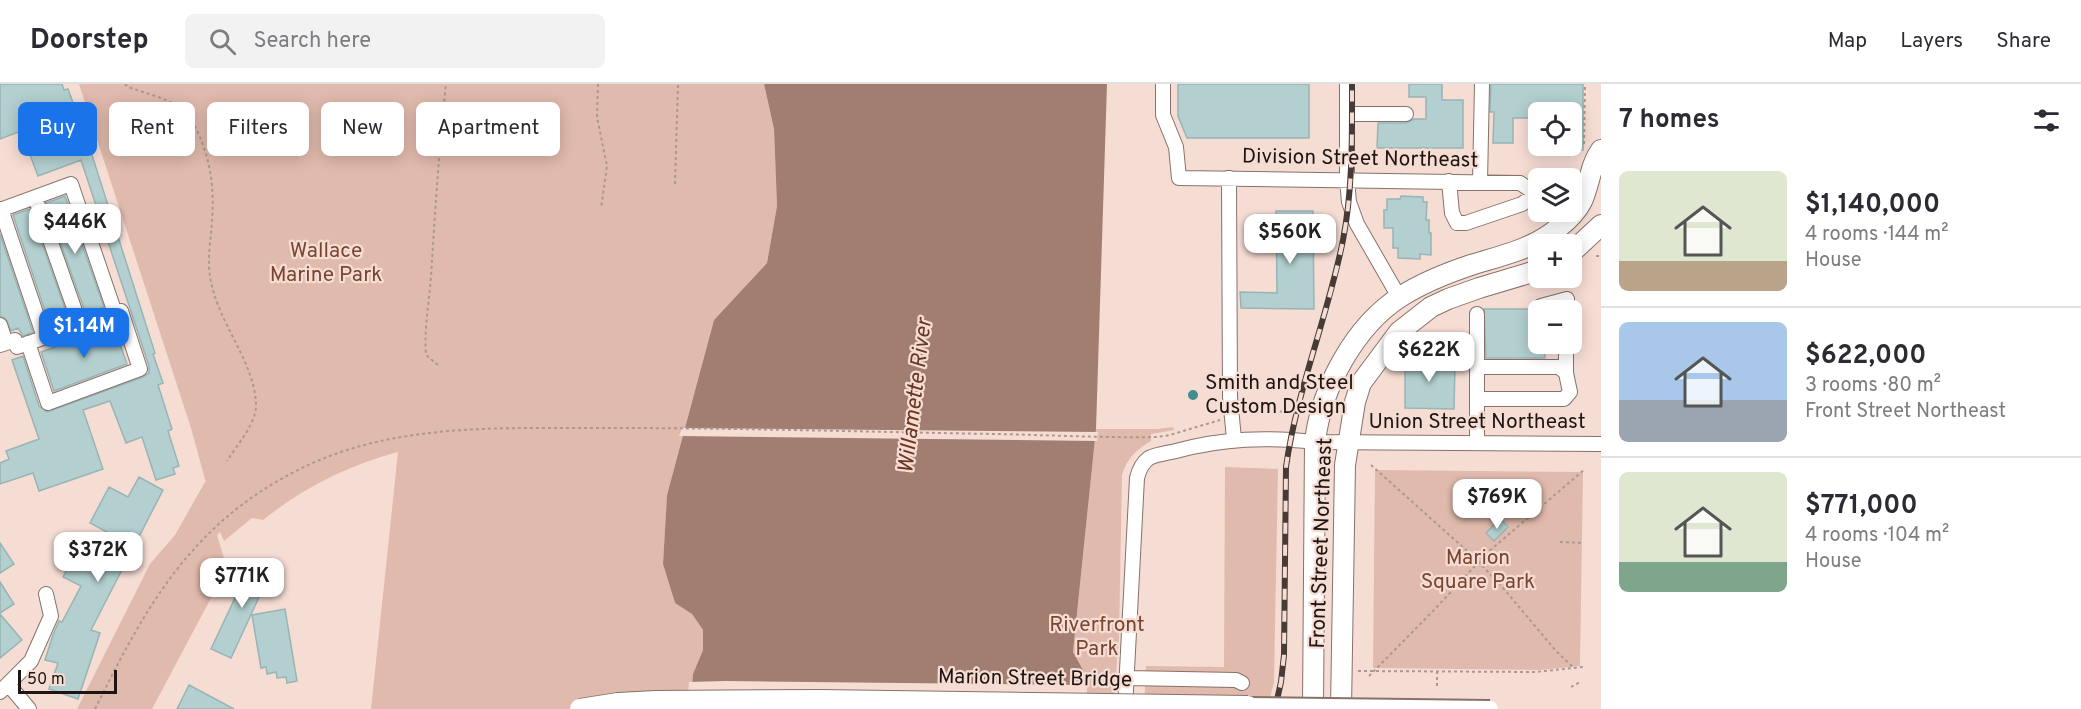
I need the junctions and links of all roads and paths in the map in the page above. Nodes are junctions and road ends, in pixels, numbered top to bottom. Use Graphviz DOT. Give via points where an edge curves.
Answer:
graph roads {
  1 [pos="125,84"];
  2 [pos="446,84"];
  3 [pos="598,84"];
  4 [pos="678,84"];
  5 [pos="1163,84"];
  6 [pos="1347,84"];
  7 [pos="1482,84"];
  8 [pos="1585,84"];
  9 [pos="1347,114"];
  10 [pos="1406,114"];
  11 [pos="1593,151"];
  12 [pos="1228,178"];
  13 [pos="1347,180"];
  14 [pos="1449,181"];
  15 [pos="1480,182"];
  16 [pos="675,184"];
  17 [pos="35,198"];
  18 [pos="601,208"];
  19 [pos="1,209"];
  20 [pos="1601,225"];
  21 [pos="1582,243"];
  22 [pos="1596,256"];
  23 [pos="1601,256"];
  24 [pos="1528,274"];
  25 [pos="1399,297"];
  26 [pos="115,313"];
  27 [pos="1477,314"];
  28 [pos="0,325"];
  29 [pos="80,325"];
  30 [pos="44,338"];
  31 [pos="1393,340"];
  32 [pos="28,343"];
  33 [pos="3,344"];
  34 [pos="1439,347"];
  35 [pos="1477,349"];
  36 [pos="1566,354"];
  37 [pos="438,365"];
  38 [pos="1477,367"];
  39 [pos="1566,373"];
  40 [pos="1477,399"];
  41 [pos="1296,411"];
  42 [pos="1238,413"];
  43 [pos="1222,419"];
  44 [pos="1234,439"];
  45 [pos="1315,442"];
  46 [pos="1348,442"];
  47 [pos="1477,443"];
  48 [pos="1601,444"];
  49 [pos="227,461"];
  50 [pos="1371,465"];
  51 [pos="1585,469"];
  52 [pos="1560,542"];
  53 [pos="1584,543"];
  54 [pos="1479,562"];
  55 [pos="46,594"];
  56 [pos="1583,667"];
  57 [pos="1574,668"];
  58 [pos="1342,671"];
  59 [pos="1375,671"];
  60 [pos="1437,671"];
  61 [pos="1369,676"];
  62 [pos="1126,678"];
  63 [pos="1580,682"];
  64 [pos="1242,683"];
  65 [pos="1571,687"];
  66 [pos="4,688"];
  67 [pos="1437,689"];
  68 [pos="1255,707"];
  69 [pos="29,709"];
  70 [pos="95,709"];
  71 [pos="579,709"];
  72 [pos="1125,709"];
  73 [pos="1313,709"];
  74 [pos="1341,709"];
  75 [pos="1490,709"];
  1 -- 49 [label="path" via="187,113 208,158 213,220 210,276 215,300 252,382 256,407"];
  2 -- 37 [label="path" via="424,335 426,355"];
  3 -- 18 [label="path" via="597,117 607,166"];
  4 -- 16 [label="path"];
  5 -- 12 [label="street, Division Street Northeast" via="1163,115 1176,147 1179,178"];
  6 -- 9 [label="street"];
  7 -- 15 [label="street"];
  8 -- 11 [label="path"];
  9 -- 10 [label="street"];
  9 -- 13 [label="street"];
  11 -- 25 [label="highway, Front Street Northeast" via="1594,160 1581,202 1557,230 1533,244 1439,277"];
  12 -- 13 [label="street, Division Street Northeast"];
  12 -- 44 [label="street" via="1230,397"];
  13 -- 14 [label="street, Division Street Northeast"];
  13 -- 25 [label="street" via="1349,202 1358,224"];
  14 -- 15 [label="street, Division Street Northeast"];
  14 -- 15 [label="street, Division Street Northeast" via="1452,213 1457,223 1522,204 1536,194 1520,183"];
  17 -- 19 [label="street"];
  17 -- 26 [label="street" via="71,184"];
  17 -- 29 [label="street"];
  19 -- 30 [label="street"];
  20 -- 21 [label="highway"];
  22 -- 23 [label="path"];
  24 -- 31 [label="highway, Front Street Northeast" via="1448,299 1413,320"];
  25 -- 31 [label="highway"];
  25 -- 45 [label="highway, Front Street Northeast" via="1379,313 1342,361 1325,394"];
  26 -- 29 [label="street"];
  26 -- 32 [label="street" via="121,311 140,369 48,403"];
  27 -- 35 [label="street"];
  28 -- 33 [label="street"];
  29 -- 30 [label="street"];
  30 -- 32 [label="street"];
  31 -- 46 [label="highway, Front Street Northeast" via="1361,383"];
  32 -- 33 [label="street" via="17,347 15,340"];
  34 -- 35 [label="street"];
  35 -- 38 [label="street"];
  36 -- 39 [label="street"];
  38 -- 39 [label="street" via="1558,367"];
  38 -- 40 [label="street"];
  39 -- 40 [label="street" via="1570,392 1564,399"];
  40 -- 47 [label="street"];
  41 -- 42 [label="path"];
  43 -- 70 [label="path" via="1170,435 1122,437 675,428 460,430 383,439 294,472 242,504 196,544 157,596"];
  44 -- 45 [label="street, Union Street Northeast"];
  44 -- 62 [label="street, Union Street Northeast" via="1152,457 1142,465 1137,478"];
  45 -- 46 [label="street, Union Street Northeast"];
  45 -- 73 [label="highway, Front Street Northeast"];
  46 -- 47 [label="street, Union Street Northeast"];
  46 -- 58 [label="highway, Front Street Northeast"];
  47 -- 48 [label="street, Union Street Northeast"];
  50 -- 54 [label="path"];
  51 -- 54 [label="path"];
  52 -- 53 [label="path"];
  54 -- 57 [label="path"];
  54 -- 59 [label="path"];
  55 -- 66 [label="street" via="51,616 31,661"];
  56 -- 57 [label="path"];
  57 -- 60 [label="path" via="1543,672"];
  58 -- 59 [label="path"];
  58 -- 74 [label="highway, Front Street Northeast"];
  59 -- 60 [label="path"];
  59 -- 61 [label="path"];
  60 -- 67 [label="path"];
  62 -- 64 [label="street"];
  62 -- 72 [label="street"];
  63 -- 65 [label="path"];
  66 -- 69 [label="street"];
  68 -- 71 [label="highway, Marion Street Bridge, bridge" via="668,700"];
  68 -- 75 [label="main road, Marion Street Bridge, bridge"];
}
